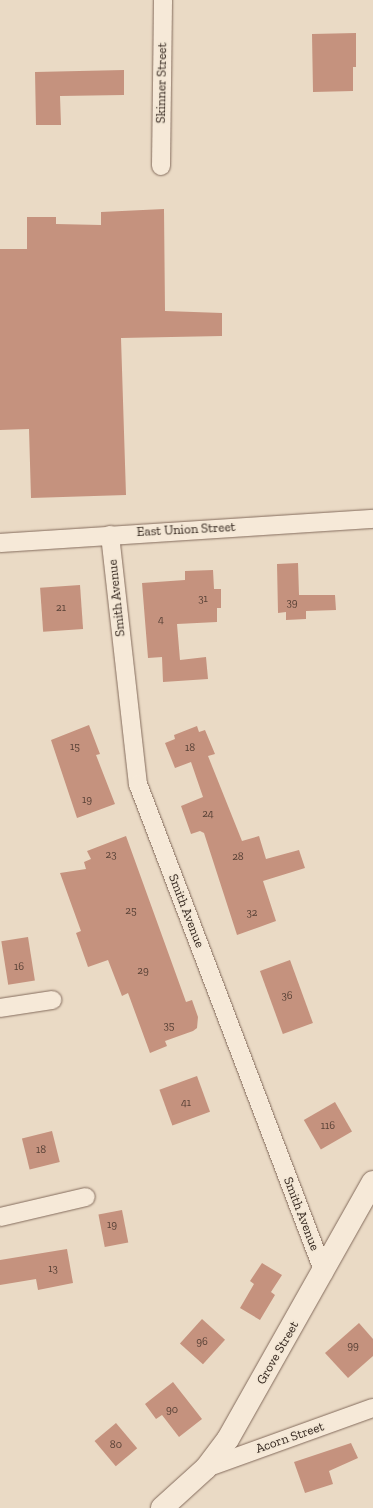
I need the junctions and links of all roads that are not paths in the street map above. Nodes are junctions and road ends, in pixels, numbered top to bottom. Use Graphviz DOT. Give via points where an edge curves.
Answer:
graph roads {
  1 [pos="163,0"];
  2 [pos="161,166"];
  3 [pos="373,520"];
  4 [pos="110,535"];
  5 [pos="0,543"];
  6 [pos="52,1000"];
  7 [pos="0,1008"];
  8 [pos="373,1182"];
  9 [pos="86,1197"];
  10 [pos="0,1217"];
  11 [pos="324,1273"];
  12 [pos="373,1408"];
  13 [pos="206,1468"];
  14 [pos="162,1508"];
  1 -- 2 [label="street, Skinner Street"];
  3 -- 4 [label="street, East Union Street"];
  4 -- 5 [label="street, East Union Street"];
  4 -- 11 [label="street, Smith Avenue" via="138,784"];
  6 -- 7 [label="street"];
  8 -- 11 [label="main road, Grove Street"];
  9 -- 10 [label="street"];
  11 -- 13 [label="main road, Grove Street" via="228,1439"];
  12 -- 13 [label="street, Acorn Street"];
  13 -- 14 [label="main road, Grove Street"];
}
